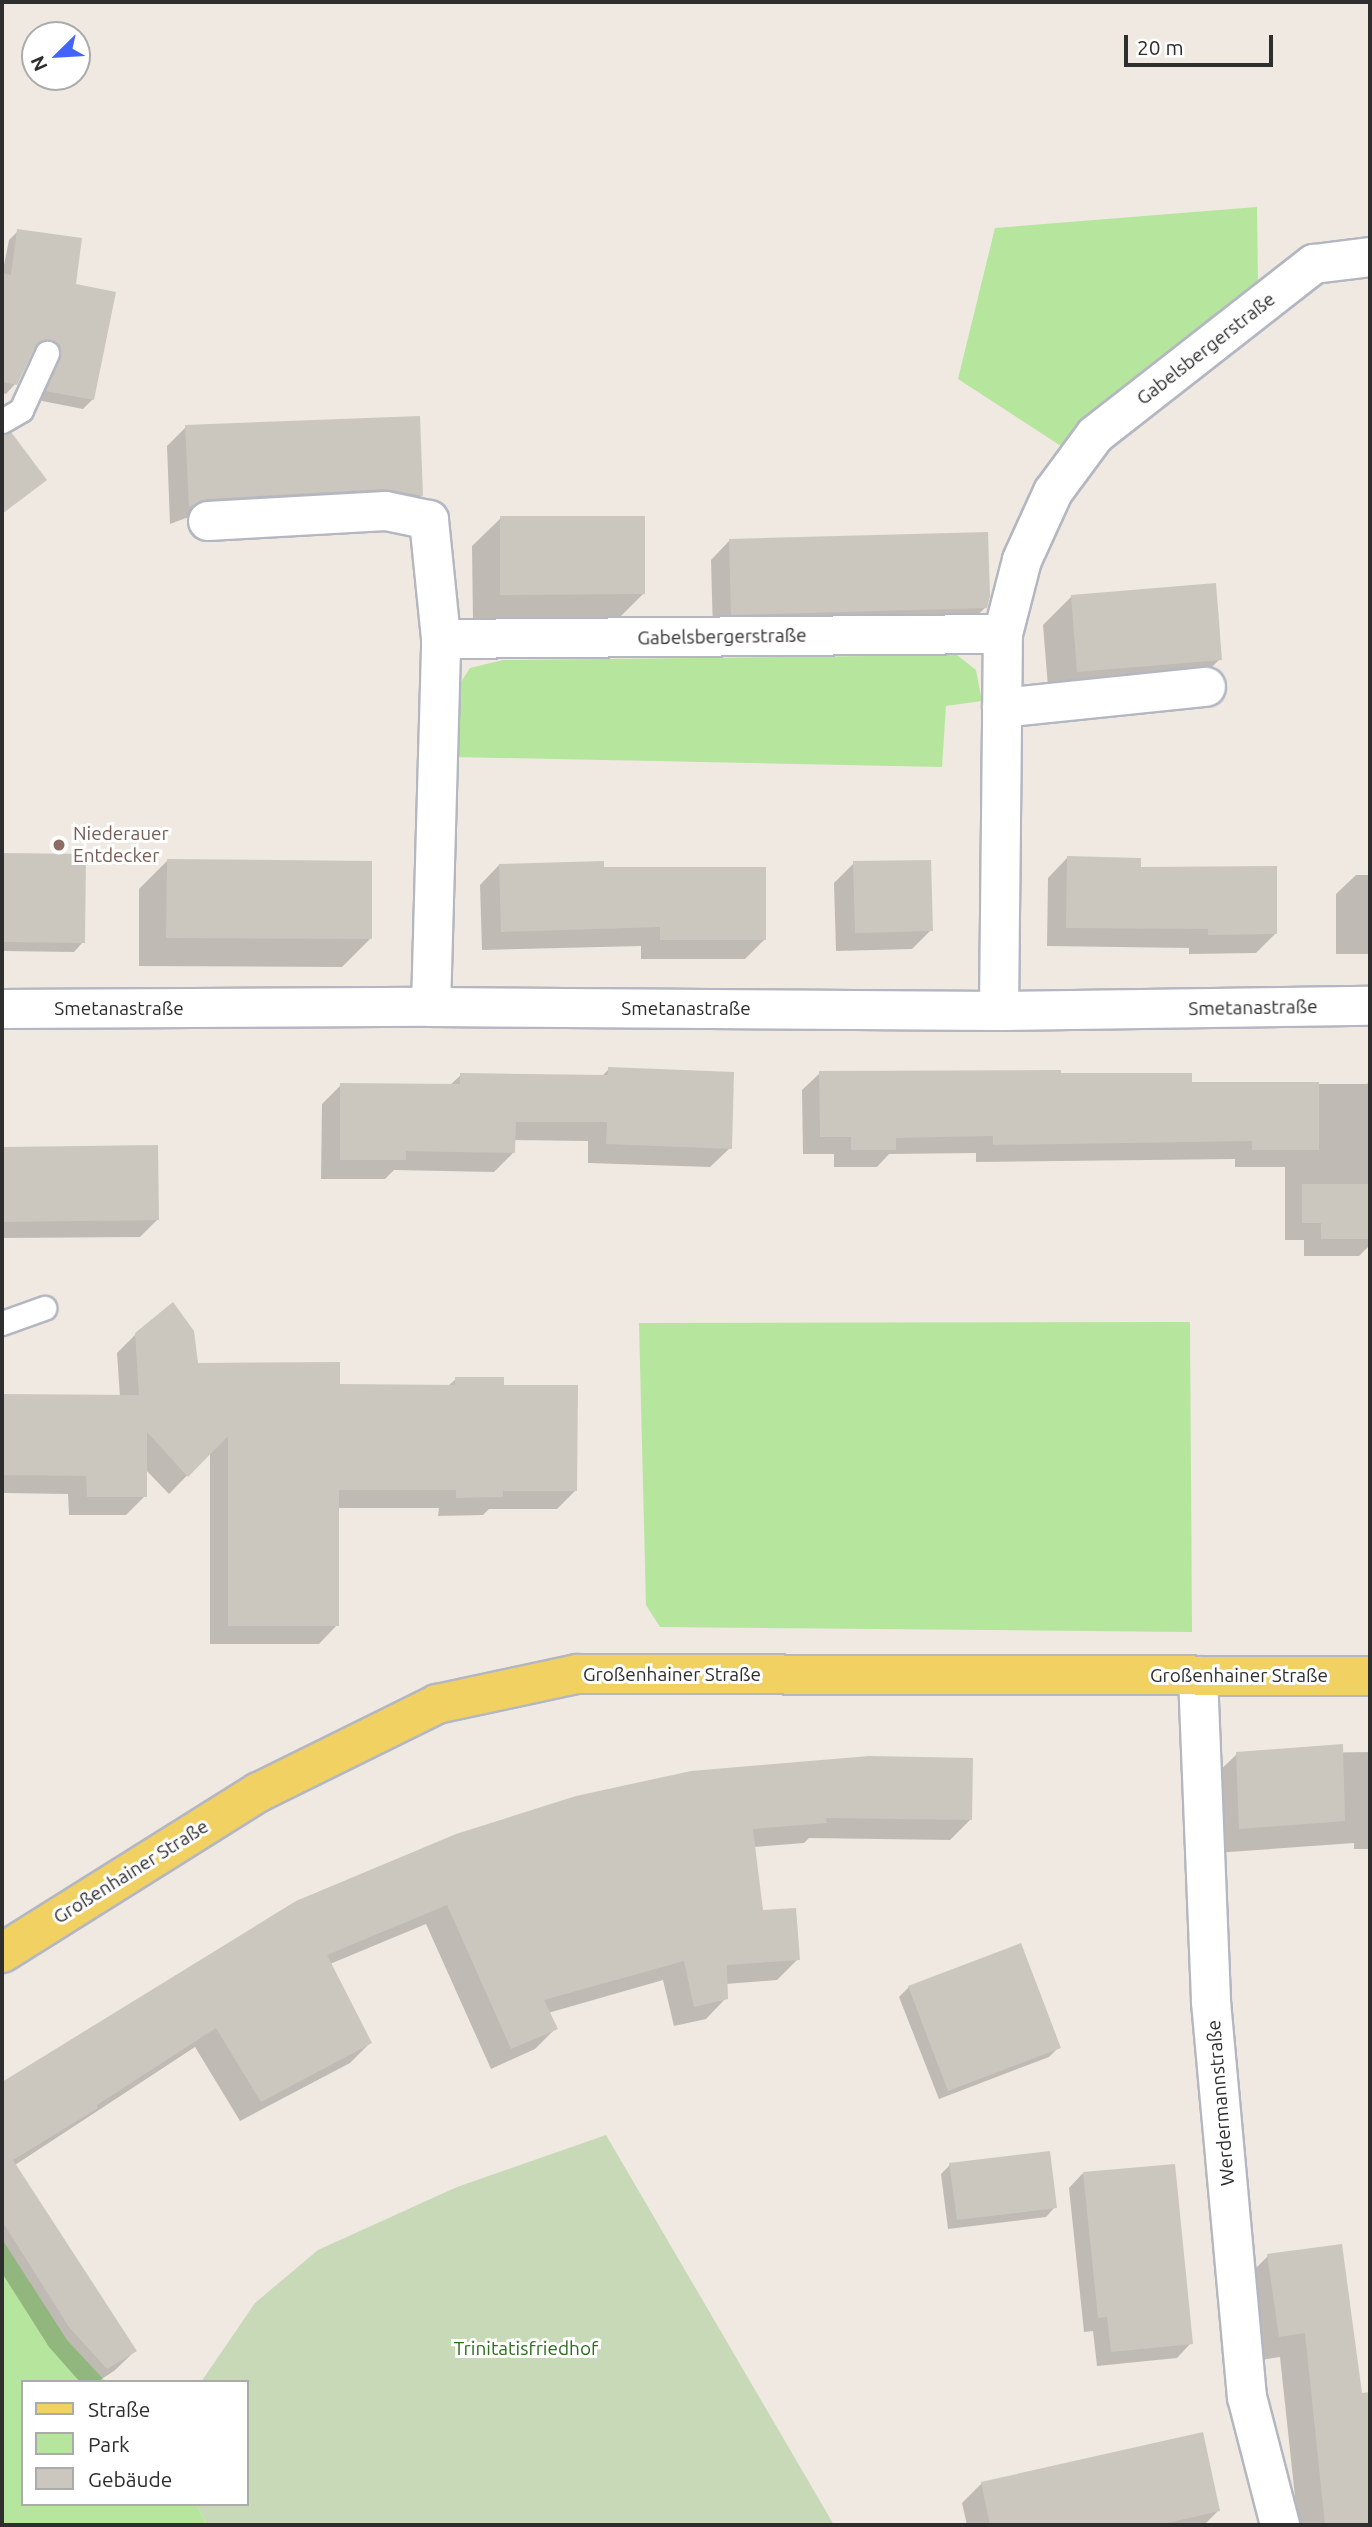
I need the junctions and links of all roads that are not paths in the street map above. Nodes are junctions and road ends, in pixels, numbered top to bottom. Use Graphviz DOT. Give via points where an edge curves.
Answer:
graph roads {
  1 [pos="1370,257"];
  2 [pos="47,353"];
  3 [pos="2,421"];
  4 [pos="208,521"];
  5 [pos="1003,634"];
  6 [pos="441,639"];
  7 [pos="1206,687"];
  8 [pos="1002,708"];
  9 [pos="1370,1006"];
  10 [pos="431,1007"];
  11 [pos="2,1009"];
  12 [pos="999,1011"];
  13 [pos="44,1308"];
  14 [pos="2,1322"];
  15 [pos="1198,1676"];
  16 [pos="1370,1676"];
  17 [pos="2,1953"];
  18 [pos="1280,2525"];
  1 -- 5 [label="street, Gabelsbergerstraße" via="1314,264 1095,435 1053,492 1022,561"];
  2 -- 3 [label="lane" via="21,410"];
  4 -- 6 [label="street" via="386,511 429,520"];
  5 -- 6 [label="street, Gabelsbergerstraße"];
  5 -- 8 [label="street, Gabelsbergerstraße"];
  6 -- 10 [label="street"];
  7 -- 8 [label="street"];
  8 -- 12 [label="street, Gabelsbergerstraße"];
  9 -- 12 [label="street, Smetanastraße"];
  10 -- 11 [label="street, Smetanastraße"];
  10 -- 12 [label="street, Smetanastraße"];
  13 -- 14 [label="lane"];
  15 -- 16 [label="main road, Großenhainer Straße"];
  15 -- 17 [label="main road, Großenhainer Straße" via="577,1674 437,1704 259,1792"];
  15 -- 18 [label="street, Werdermannstraße" via="1211,2002 1247,2397"];
}
